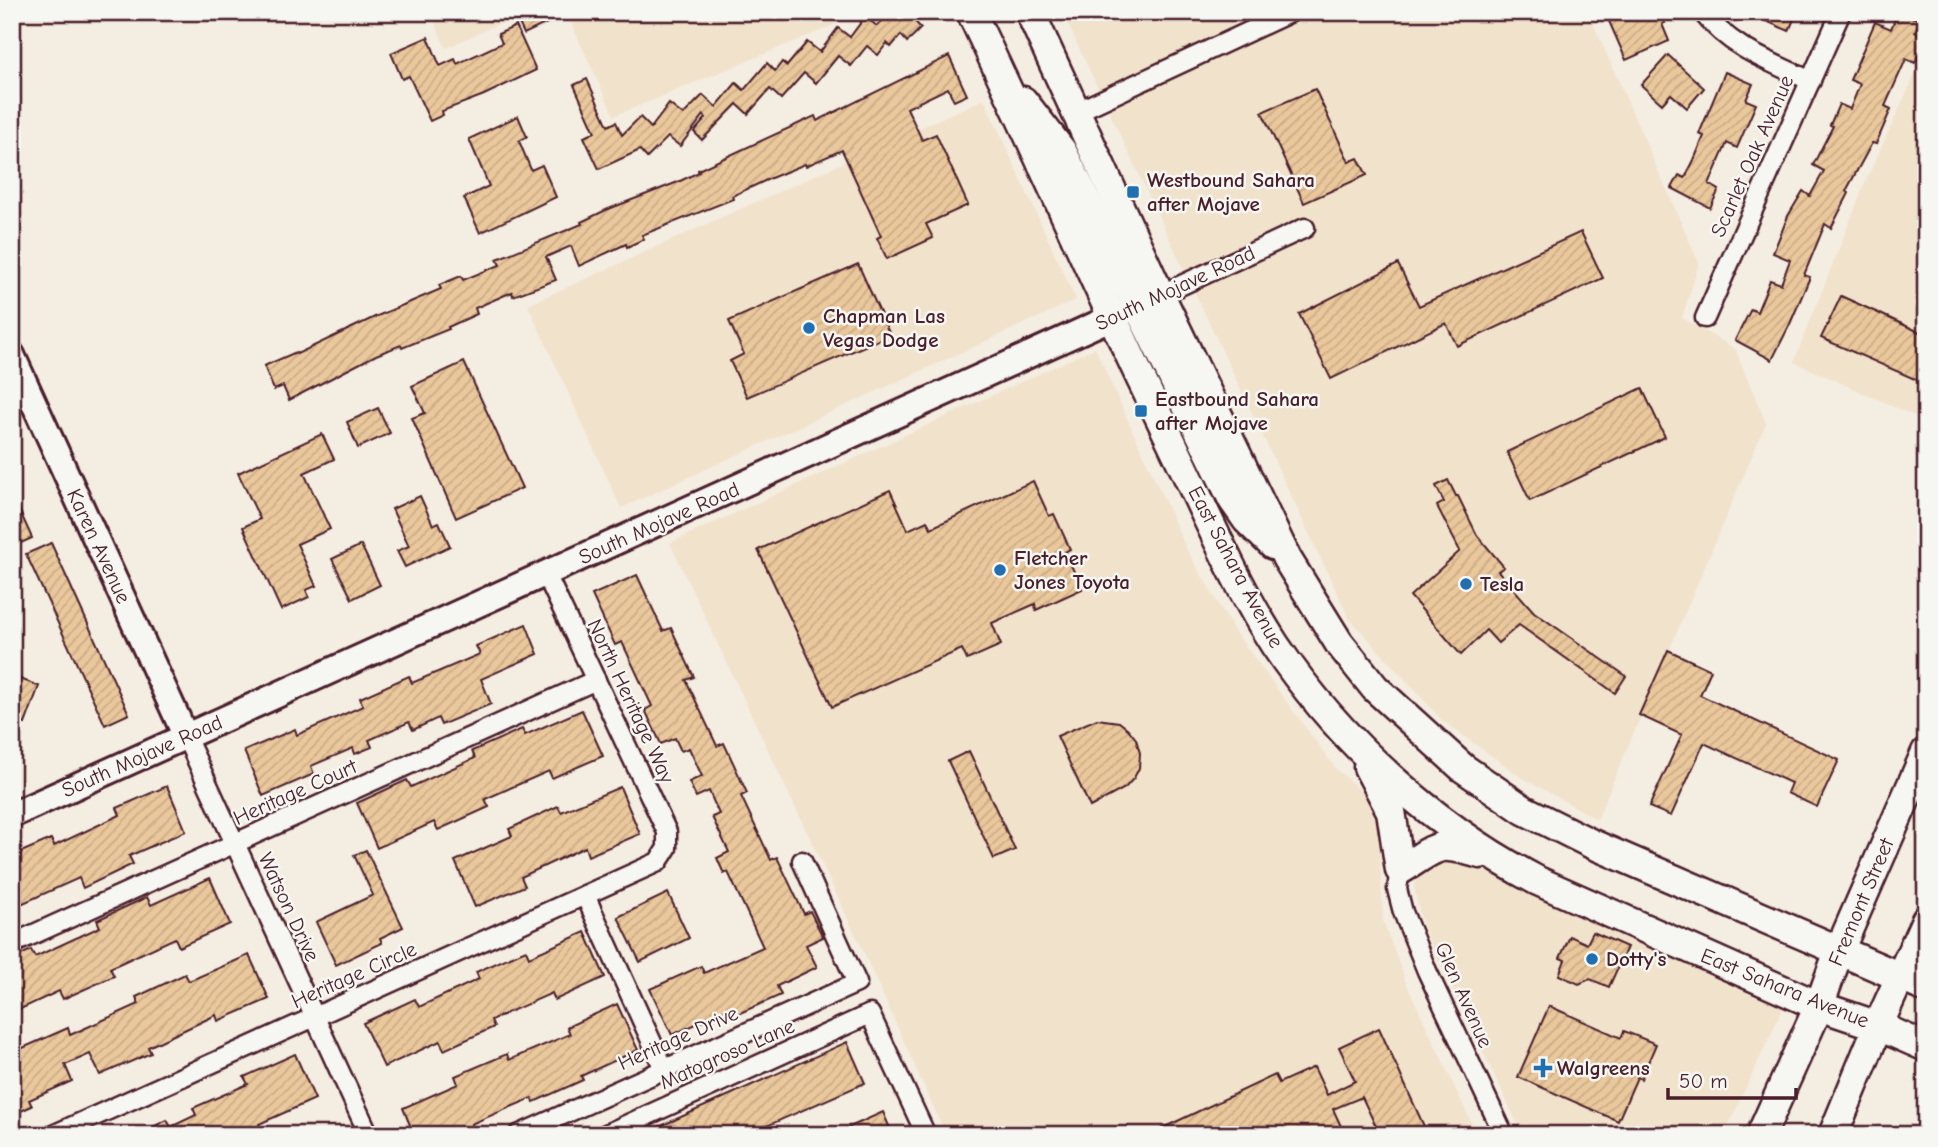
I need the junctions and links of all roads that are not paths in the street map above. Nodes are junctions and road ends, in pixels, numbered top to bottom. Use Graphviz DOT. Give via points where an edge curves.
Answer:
graph roads {
  1 [pos="971,12"];
  2 [pos="1030,12"];
  3 [pos="1292,12"];
  4 [pos="1702,12"];
  5 [pos="1841,12"];
  6 [pos="999,72"];
  7 [pos="1811,81"];
  8 [pos="1076,112"];
  9 [pos="1304,228"];
  10 [pos="1149,300"];
  11 [pos="1112,317"];
  12 [pos="1705,318"];
  13 [pos="12,355"];
  14 [pos="546,574"];
  15 [pos="596,680"];
  16 [pos="1348,735"];
  17 [pos="186,737"];
  18 [pos="1926,752"];
  19 [pos="12,815"];
  20 [pos="235,843"];
  21 [pos="667,848"];
  22 [pos="1495,858"];
  23 [pos="802,861"];
  24 [pos="1400,870"];
  25 [pos="585,895"];
  26 [pos="1926,920"];
  27 [pos="12,944"];
  28 [pos="1834,963"];
  29 [pos="1898,998"];
  30 [pos="1819,1006"];
  31 [pos="315,1017"];
  32 [pos="1926,1047"];
  33 [pos="664,1069"];
  34 [pos="53,1135"];
  35 [pos="369,1135"];
  36 [pos="518,1135"];
  37 [pos="604,1135"];
  38 [pos="926,1135"];
  39 [pos="1504,1135"];
  40 [pos="1761,1135"];
  41 [pos="1833,1135"];
  1 -- 6 [label="main road, East Sahara Avenue"];
  2 -- 8 [label="main road, East Sahara Avenue"];
  3 -- 8 [label="street"];
  4 -- 7 [label="street" via="1737,46"];
  5 -- 7 [label="street, Scarlet Oak Avenue"];
  6 -- 10 [label="main road" via="1062,151"];
  6 -- 11 [label="main road, East Sahara Avenue"];
  7 -- 12 [label="street, Scarlet Oak Avenue"];
  8 -- 10 [label="main road, East Sahara Avenue"];
  9 -- 10 [label="street, South Mojave Road"];
  10 -- 11 [label="street, South Mojave Road"];
  10 -- 28 [label="main road, East Sahara Avenue" via="1287,559 1339,643 1375,688 1463,768 1524,810"];
  11 -- 14 [label="street, South Mojave Road"];
  11 -- 16 [label="main road, East Sahara Avenue" via="1257,614 1298,676"];
  13 -- 17 [label="street, Karen Avenue"];
  14 -- 15 [label="street, North Heritage Way"];
  14 -- 17 [label="street, South Mojave Road"];
  15 -- 20 [label="street, Heritage Court"];
  15 -- 21 [label="street, North Heritage Way" via="667,832"];
  16 -- 22 [label="main road, East Sahara Avenue" via="1432,812"];
  16 -- 24 [label="main road" via="1391,811"];
  17 -- 19 [label="street, South Mojave Road"];
  17 -- 20 [label="street, Watson Drive"];
  18 -- 28 [label="main road, Fremont Street"];
  20 -- 27 [label="street, Heritage Court"];
  20 -- 31 [label="street, Watson Drive"];
  21 -- 25 [label="street, Heritage Circle" via="658,862"];
  22 -- 24 [label="main road" via="1441,846"];
  22 -- 30 [label="main road, East Sahara Avenue"];
  23 -- 33 [label="street, Heritage Drive" via="857,983"];
  24 -- 39 [label="street, Glen Avenue" via="1398,889 1407,922"];
  25 -- 31 [label="street, Heritage Circle"];
  25 -- 33 [label="street"];
  26 -- 29 [label="main road"];
  28 -- 29 [label="main road, East Sahara Avenue"];
  28 -- 30 [label="main road, Fremont Street"];
  29 -- 30 [label="main road, East Sahara Avenue"];
  29 -- 32 [label="main road, East Sahara Avenue"];
  29 -- 41 [label="main road"];
  30 -- 40 [label="main road, Fremont Street"];
  31 -- 34 [label="street, Heritage Circle"];
  31 -- 35 [label="street, Watson Drive"];
  33 -- 36 [label="street, Heritage Drive"];
  37 -- 38 [label="street, Matogroso Lane" via="870,1014"];
}
